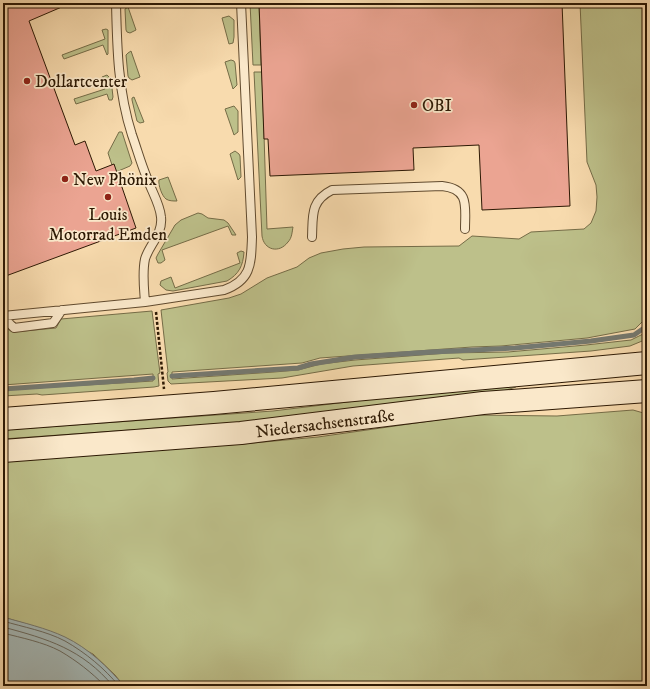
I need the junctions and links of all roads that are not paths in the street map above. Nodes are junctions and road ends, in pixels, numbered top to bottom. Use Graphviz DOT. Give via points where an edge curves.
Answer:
graph roads {
  1 [pos="116,3"];
  2 [pos="241,3"];
  3 [pos="465,229"];
  4 [pos="312,237"];
  5 [pos="145,302"];
  6 [pos="62,310"];
  7 [pos="3,316"];
  8 [pos="647,363"];
  9 [pos="647,391"];
  10 [pos="619,393"];
  11 [pos="647,404"];
  12 [pos="3,419"];
  13 [pos="3,451"];
  1 -- 5 [label="lane" via="118,62 124,109 161,217 158,234 146,259 143,279"];
  2 -- 5 [label="lane" via="252,238 250,266 240,282 224,290"];
  3 -- 4 [label="lane" via="464,199 459,191 452,187 332,190 323,194 317,202 313,213"];
  5 -- 6 [label="lane"];
  6 -- 7 [label="lane"];
  6 -- 7 [label="lane" via="53,323 14,328"];
  8 -- 12 [label="main road, Niedersachsenstraße" via="214,403"];
  9 -- 10 [label="main road, Niedersachsenstraße"];
  10 -- 11 [label="main road"];
  10 -- 13 [label="main road, Niedersachsenstraße" via="483,403 241,433"];
}
